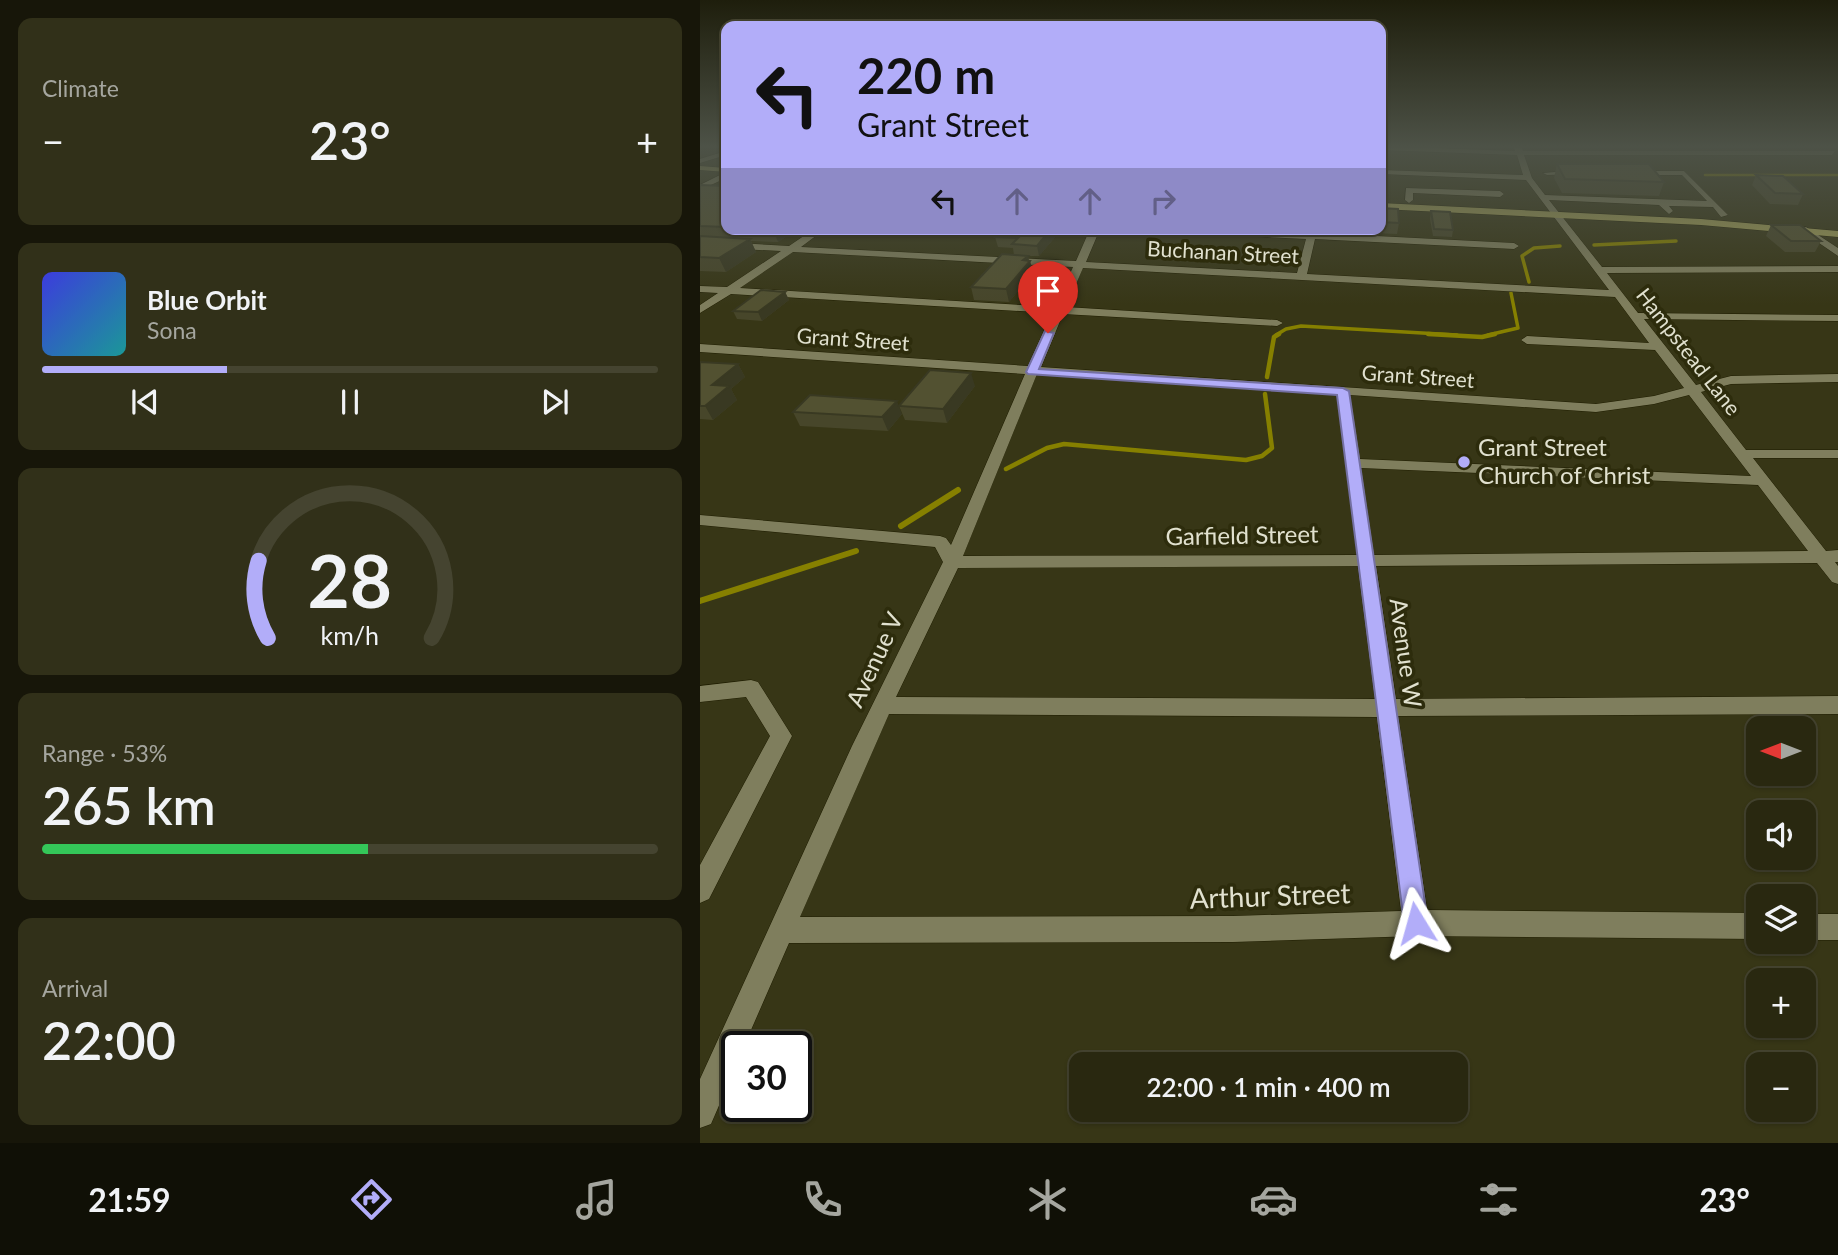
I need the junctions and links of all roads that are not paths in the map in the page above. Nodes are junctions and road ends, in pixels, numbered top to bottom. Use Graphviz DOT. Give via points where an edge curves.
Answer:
graph roads {
  1 [pos="1467,198"];
  2 [pos="1543,198"];
  3 [pos="1582,198"];
  4 [pos="1583,198"];
  5 [pos="1634,198"];
  6 [pos="1709,198"];
  7 [pos="1662,203"];
  8 [pos="1715,204"];
  9 [pos="1386,206"];
  10 [pos="1669,211"];
  11 [pos="1724,215"];
  12 [pos="1798,221"];
  13 [pos="1838,226"];
  14 [pos="1806,230"];
  15 [pos="1838,233"];
  16 [pos="812,235"];
  17 [pos="1092,235"];
  18 [pos="1311,235"];
  19 [pos="1343,235"];
  20 [pos="700,244"];
  21 [pos="1514,246"];
  22 [pos="791,249"];
  23 [pos="1838,253"];
  24 [pos="1079,264"];
  25 [pos="1599,270"];
  26 [pos="1838,270"];
  27 [pos="1301,276"];
  28 [pos="700,289"];
  29 [pos="728,291"];
  30 [pos="1618,294"];
  31 [pos="700,310"];
  32 [pos="1058,311"];
  33 [pos="1636,316"];
  34 [pos="1838,318"];
  35 [pos="1277,323"];
  36 [pos="1527,340"];
  37 [pos="1659,347"];
  38 [pos="700,348"];
  39 [pos="1032,372"];
  40 [pos="1838,378"];
  41 [pos="1692,390"];
  42 [pos="1343,391"];
  43 [pos="1743,454"];
  44 [pos="1838,454"];
  45 [pos="1352,463"];
  46 [pos="1764,481"];
  47 [pos="700,520"];
  48 [pos="1829,556"];
  49 [pos="1365,559"];
  50 [pos="953,562"];
  51 [pos="1838,578"];
  52 [pos="700,694"];
  53 [pos="883,705"];
  54 [pos="1838,705"];
  55 [pos="1386,708"];
  56 [pos="700,890"];
  57 [pos="1416,923"];
  58 [pos="1746,926"];
  59 [pos="1816,927"];
  60 [pos="1838,927"];
  61 [pos="783,930"];
  62 [pos="700,1113"];
  1 -- 9 [label="main road"];
  2 -- 25 [label="street, Hampstead Lane"];
  3 -- 10 [label="main road"];
  4 -- 14 [label="main road"];
  5 -- 7 [label="street"];
  6 -- 8 [label="street"];
  7 -- 8 [label="street"];
  7 -- 10 [label="street"];
  8 -- 11 [label="street"];
  10 -- 11 [label="main road"];
  11 -- 12 [label="main road"];
  12 -- 13 [label="main road"];
  12 -- 14 [label="main road"];
  14 -- 15 [label="main road"];
  14 -- 23 [label="street"];
  16 -- 22 [label="street"];
  17 -- 24 [label="street, Avenue V"];
  18 -- 27 [label="street"];
  19 -- 21 [label="street"];
  20 -- 22 [label="street, Buchanan Street"];
  22 -- 24 [label="street, Buchanan Street"];
  22 -- 29 [label="street"];
  24 -- 27 [label="street, Buchanan Street"];
  24 -- 32 [label="street, Avenue V"];
  25 -- 26 [label="street"];
  25 -- 30 [label="street, Hampstead Lane"];
  27 -- 30 [label="street, Buchanan Street"];
  28 -- 29 [label="street"];
  29 -- 31 [label="street"];
  29 -- 32 [label="street"];
  30 -- 33 [label="street, Hampstead Lane"];
  32 -- 35 [label="street"];
  32 -- 39 [label="street, Avenue V"];
  33 -- 34 [label="street"];
  33 -- 37 [label="street, Hampstead Lane"];
  36 -- 37 [label="street"];
  37 -- 41 [label="street, Hampstead Lane"];
  38 -- 39 [label="street, Grant Street"];
  39 -- 42 [label="street, Grant Street"];
  39 -- 50 [label="street, Avenue V"];
  40 -- 41 [label="street, Grant Street" via="1731,380"];
  41 -- 42 [label="street, Grant Street" via="1596,408"];
  41 -- 43 [label="street, Hampstead Lane"];
  42 -- 45 [label="street, Avenue W"];
  43 -- 44 [label="street"];
  43 -- 46 [label="street, Hampstead Lane"];
  45 -- 46 [label="street"];
  45 -- 49 [label="street, Avenue W"];
  46 -- 48 [label="street, Hampstead Lane"];
  47 -- 50 [label="street" via="940,542"];
  48 -- 49 [label="street, Garfield Street"];
  48 -- 51 [label="street, Hampstead Lane"];
  49 -- 50 [label="street, Garfield Street"];
  49 -- 55 [label="street, Avenue W"];
  50 -- 53 [label="street, Avenue V"];
  52 -- 56 [label="street" via="751,688 780,736"];
  53 -- 55 [label="street"];
  53 -- 61 [label="street, Avenue V"];
  54 -- 55 [label="street"];
  55 -- 57 [label="street, Avenue W"];
  57 -- 58 [label="street, Arthur Street"];
  57 -- 61 [label="street, Arthur Street" via="1233,929"];
  59 -- 60 [label="street"];
  61 -- 62 [label="street, Avenue V"];
}
